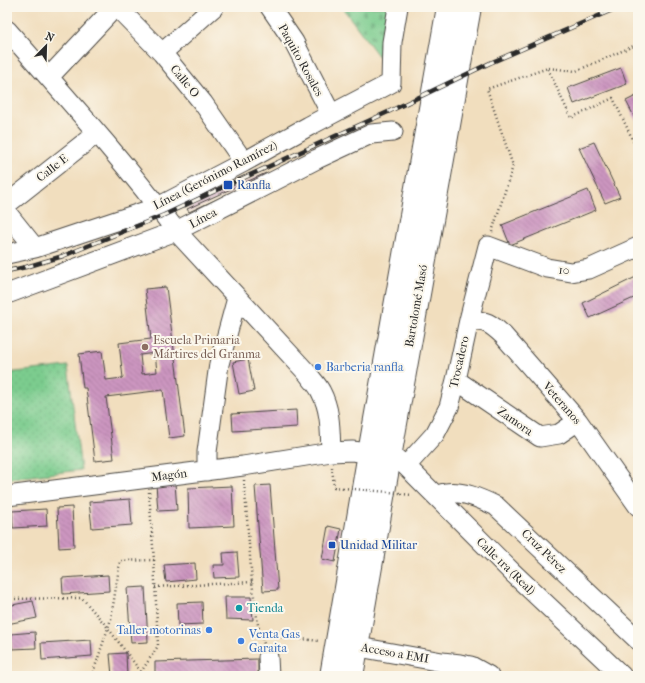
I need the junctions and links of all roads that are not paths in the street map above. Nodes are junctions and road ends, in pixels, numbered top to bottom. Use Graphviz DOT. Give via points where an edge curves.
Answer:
graph roads {
  1 [pos="116,7"];
  2 [pos="214,7"];
  3 [pos="270,7"];
  4 [pos="398,7"];
  5 [pos="448,7"];
  6 [pos="470,7"];
  7 [pos="7,30"];
  8 [pos="162,53"];
  9 [pos="49,78"];
  10 [pos="330,114"];
  11 [pos="393,132"];
  12 [pos="97,133"];
  13 [pos="244,162"];
  14 [pos="7,204"];
  15 [pos="158,207"];
  16 [pos="7,213"];
  17 [pos="176,231"];
  18 [pos="488,246"];
  19 [pos="638,246"];
  20 [pos="35,248"];
  21 [pos="7,254"];
  22 [pos="7,294"];
  23 [pos="237,298"];
  24 [pos="469,320"];
  25 [pos="456,380"];
  26 [pos="578,421"];
  27 [pos="331,452"];
  28 [pos="388,459"];
  29 [pos="207,471"];
  30 [pos="7,496"];
  31 [pos="436,496"];
  32 [pos="638,506"];
  33 [pos="638,640"];
  34 [pos="347,645"];
  35 [pos="268,657"];
  36 [pos="441,669"];
  37 [pos="483,672"];
  38 [pos="269,676"];
  39 [pos="331,676"];
  40 [pos="352,676"];
  41 [pos="622,676"];
  1 -- 8 [label="street, Calle O"];
  1 -- 9 [label="street"];
  2 -- 8 [label="street"];
  3 -- 10 [label="street, Paquito Rosales" via="294,42"];
  4 -- 10 [label="street, Línea (Gerónimo Ramírez)" via="392,42 391,83"];
  5 -- 28 [label="main road, Bartolomé Masó"];
  6 -- 28 [label="main road, Bartolomé Masó"];
  7 -- 9 [label="street"];
  8 -- 13 [label="street, Calle O" via="203,103"];
  9 -- 12 [label="street"];
  10 -- 13 [label="street, Línea (Gerónimo Ramírez)"];
  11 -- 17 [label="street, Línea" via="371,134"];
  12 -- 14 [label="street, Calle E"];
  12 -- 15 [label="street"];
  13 -- 15 [label="street, Línea (Gerónimo Ramírez)"];
  15 -- 17 [label="street"];
  15 -- 20 [label="street, Línea (Gerónimo Ramírez)"];
  16 -- 20 [label="street"];
  17 -- 22 [label="street, Línea"];
  17 -- 23 [label="street"];
  18 -- 19 [label="street, 10" via="547,268 571,272 589,269"];
  18 -- 24 [label="street, Trocadero"];
  20 -- 21 [label="street, Línea (Gerónimo Ramírez)"];
  23 -- 27 [label="street" via="320,390 327,405"];
  23 -- 29 [label="street" via="219,364 207,452"];
  24 -- 25 [label="street, Trocadero"];
  24 -- 26 [label="street, Veteranos" via="492,324"];
  25 -- 26 [label="street, Zamora" via="540,437 559,434"];
  25 -- 28 [label="street, Trocadero" via="449,407 435,434"];
  26 -- 32 [label="street, Veteranos"];
  27 -- 28 [label="street" via="352,451"];
  27 -- 29 [label="street, Magón"];
  28 -- 31 [label="street, Calle 1ra (Real)"];
  28 -- 34 [label="main road, Bartolomé Masó"];
  29 -- 30 [label="street, Magón"];
  31 -- 33 [label="street, Cruz Pérez" via="459,493 474,496 496,506"];
  31 -- 41 [label="street, Calle 1ra (Real)"];
  34 -- 36 [label="street, Acceso a EMI"];
  34 -- 39 [label="main road, Bartolomé Masó"];
  34 -- 40 [label="main road, Bartolomé Masó"];
  35 -- 38 [label="street"];
  36 -- 37 [label="street, Acceso a EMI" via="460,664"];
}
